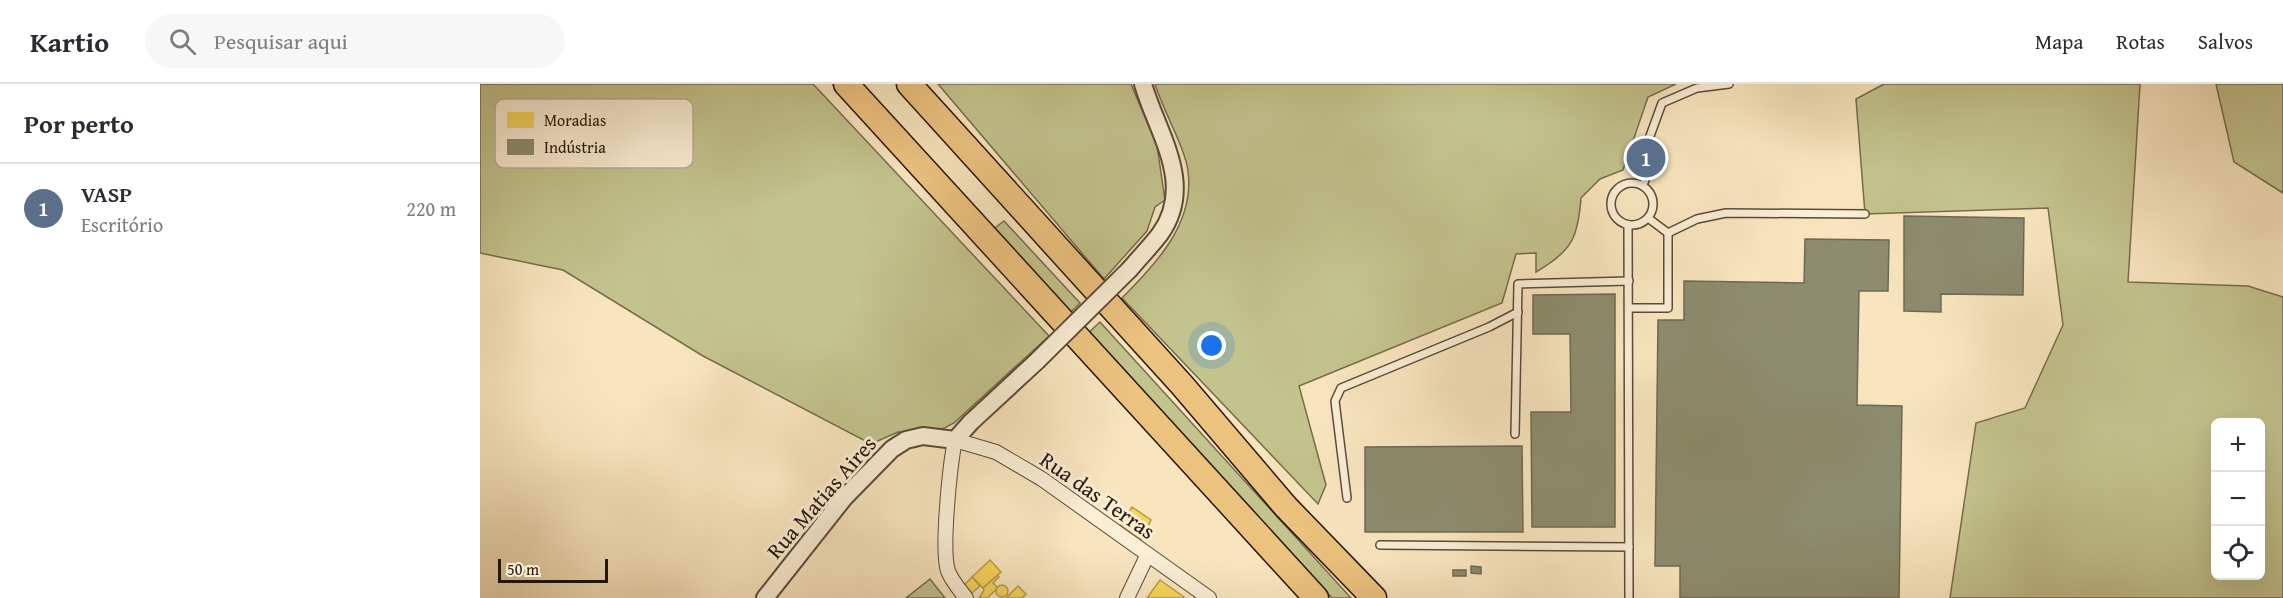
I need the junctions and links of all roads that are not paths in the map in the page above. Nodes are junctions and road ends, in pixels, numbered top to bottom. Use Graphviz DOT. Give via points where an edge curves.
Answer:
graph roads {
  1 [pos="846,84"];
  2 [pos="909,84"];
  3 [pos="1143,84"];
  4 [pos="1729,84"];
  5 [pos="1643,186"];
  6 [pos="1865,214"];
  7 [pos="1648,218"];
  8 [pos="1628,225"];
  9 [pos="1668,233"];
  10 [pos="1629,281"];
  11 [pos="1629,308"];
  12 [pos="1518,312"];
  13 [pos="1515,434"];
  14 [pos="955,440"];
  15 [pos="1347,498"];
  16 [pos="1380,545"];
  17 [pos="1629,547"];
  18 [pos="1147,556"];
  19 [pos="765,598"];
  20 [pos="966,598"];
  21 [pos="1127,598"];
  22 [pos="1209,598"];
  23 [pos="1316,598"];
  24 [pos="1374,598"];
  25 [pos="1629,598"];
  1 -- 23 [label="highway"];
  2 -- 24 [label="highway" via="1182,385 1286,507"];
  3 -- 14 [label="street, bridge" via="1175,171 1169,217 1130,269"];
  4 -- 5 [label="lane" via="1696,88 1662,103 1646,147 1647,175"];
  5 -- 7 [label="lane" via="1652,197"];
  5 -- 8 [label="lane" via="1621,185 1611,196 1611,211"];
  6 -- 9 [label="lane" via="1726,213 1697,219"];
  7 -- 8 [label="lane"];
  7 -- 9 [label="lane"];
  8 -- 10 [label="lane"];
  9 -- 11 [label="lane" via="1668,308"];
  10 -- 11 [label="lane"];
  10 -- 12 [label="lane" via="1518,284"];
  11 -- 17 [label="lane"];
  12 -- 13 [label="lane"];
  12 -- 15 [label="lane" via="1341,388 1335,401"];
  14 -- 18 [label="street, Rua das Terras" via="996,452 1042,479"];
  14 -- 19 [label="street, Rua Matias Aires" via="923,436 892,449 844,498"];
  14 -- 20 [label="street" via="950,467 947,568"];
  16 -- 17 [label="lane"];
  17 -- 25 [label="lane"];
  18 -- 21 [label="street"];
  18 -- 22 [label="street, Rua das Terras"];
}
